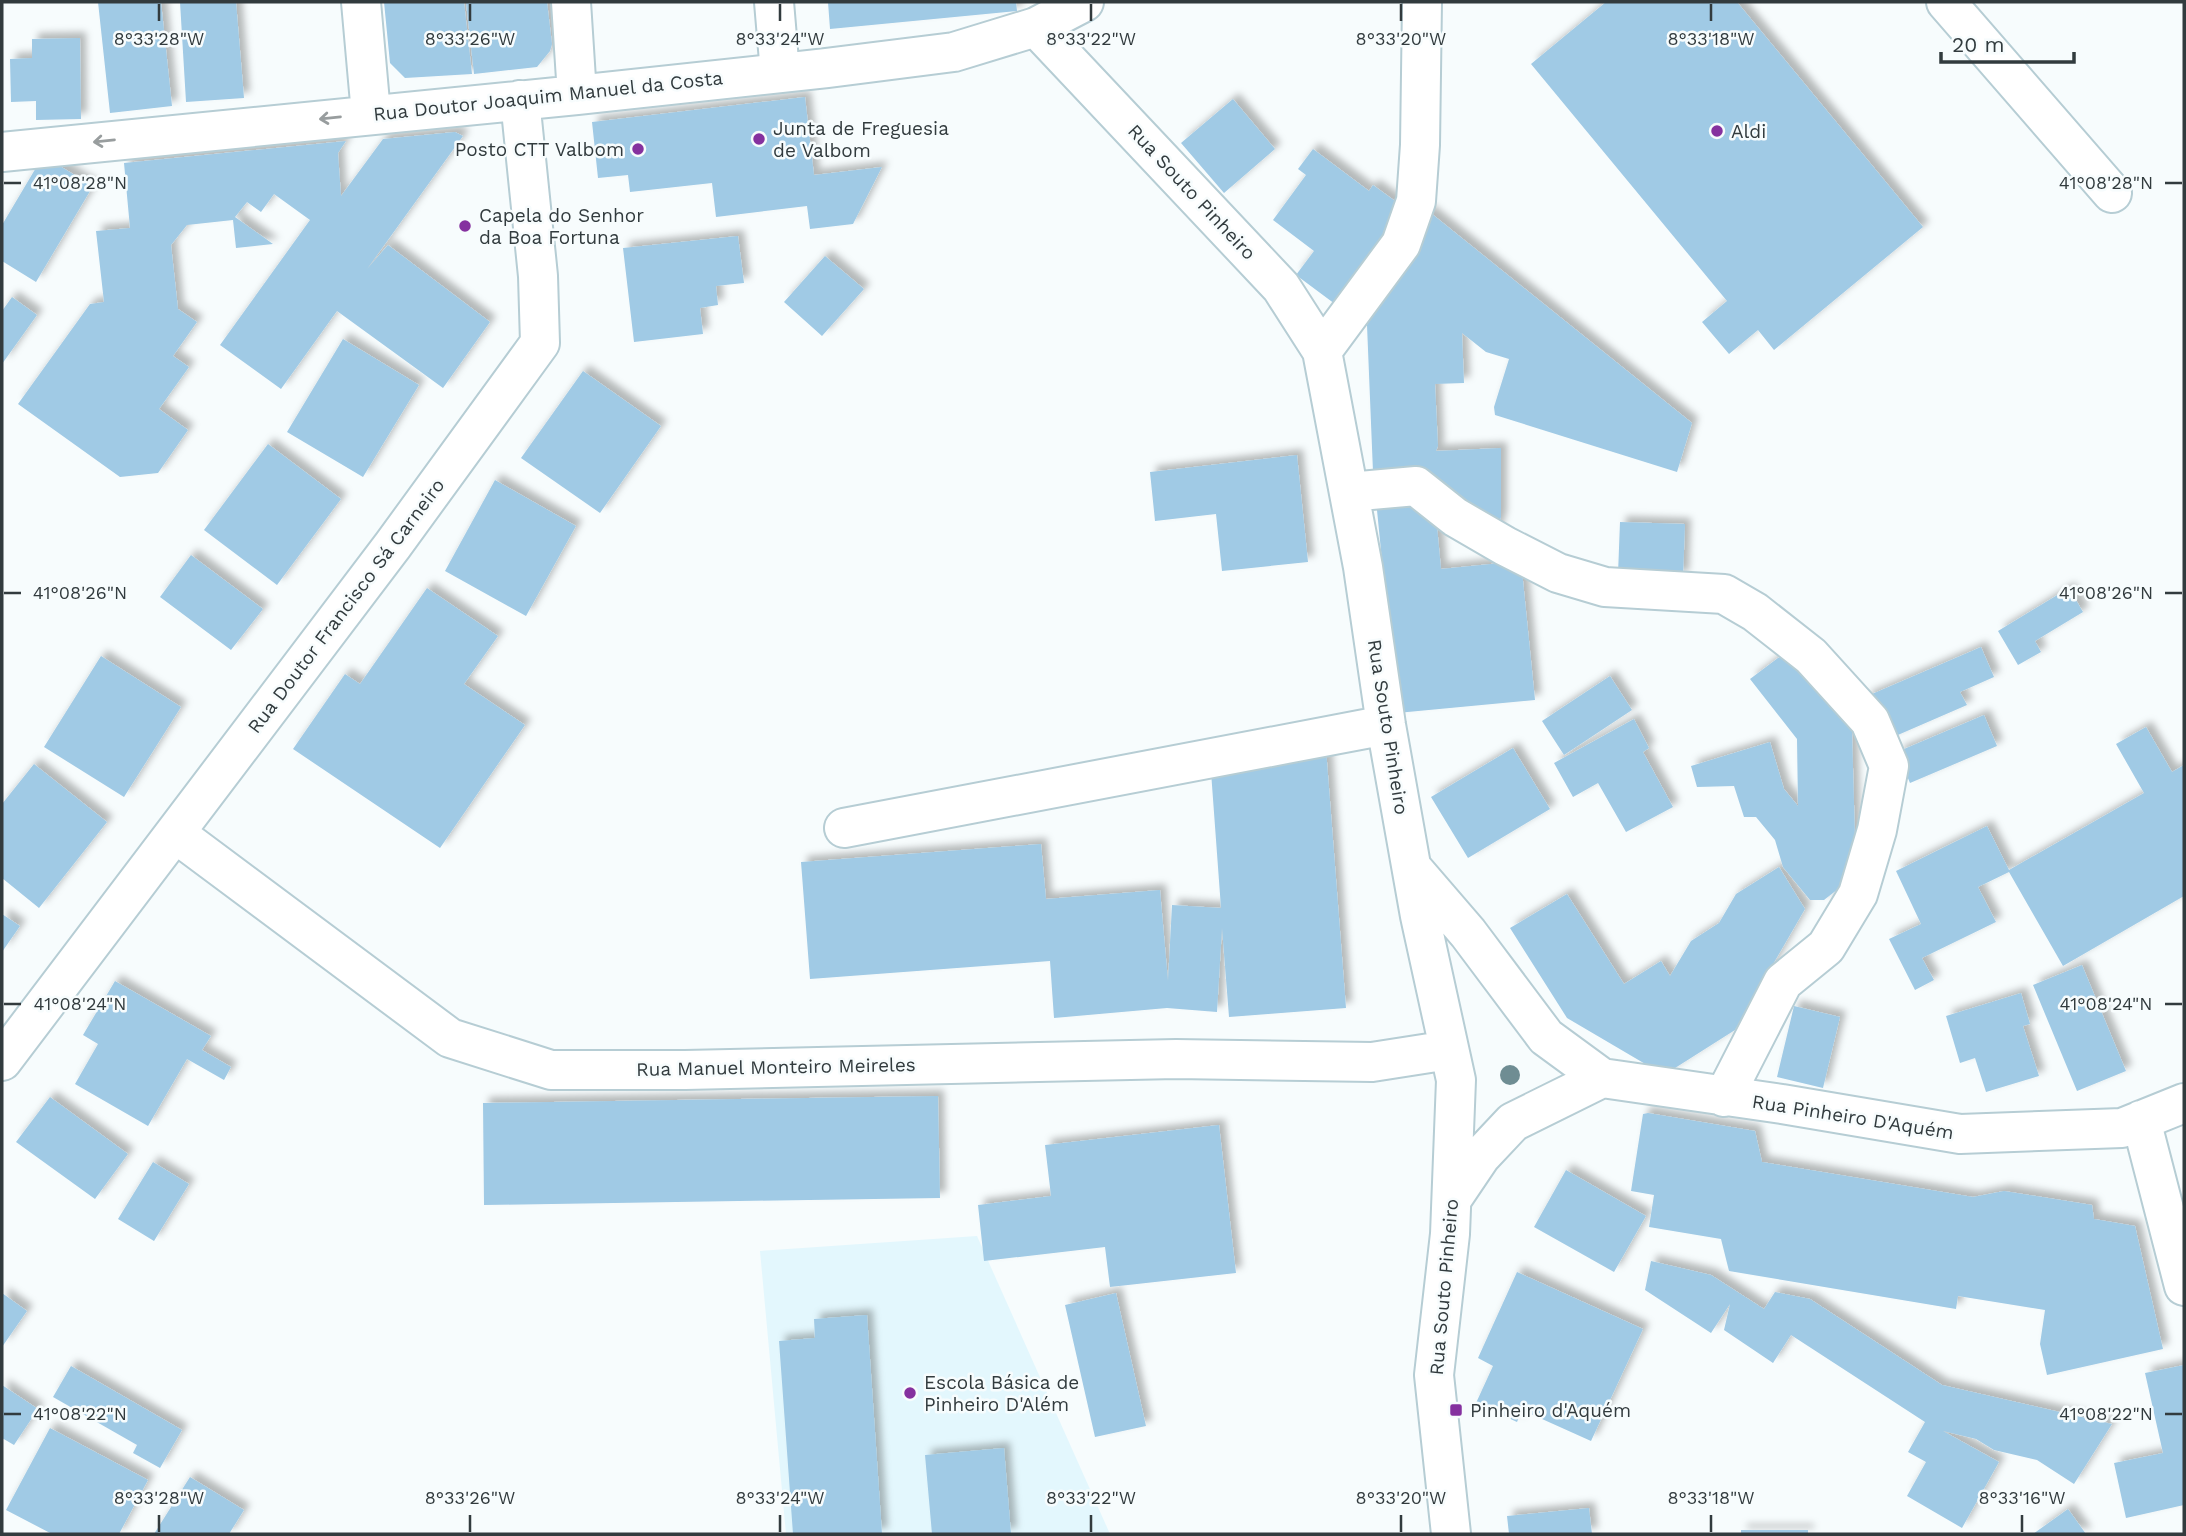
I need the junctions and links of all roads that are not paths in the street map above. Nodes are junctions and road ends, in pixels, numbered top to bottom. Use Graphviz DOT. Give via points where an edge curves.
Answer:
graph roads {
  1 [pos="361,2"];
  2 [pos="571,2"];
  3 [pos="774,2"];
  4 [pos="1084,2"];
  5 [pos="1422,2"];
  6 [pos="1946,2"];
  7 [pos="1036,27"];
  8 [pos="780,73"];
  9 [pos="577,95"];
  10 [pos="520,100"];
  11 [pos="370,114"];
  12 [pos="2,152"];
  13 [pos="2112,193"];
  14 [pos="1322,351"];
  15 [pos="1349,492"];
  16 [pos="1386,725"];
  17 [pos="844,828"];
  18 [pos="175,833"];
  19 [pos="1411,866"];
  20 [pos="1449,1050"];
  21 [pos="2,1061"];
  22 [pos="1602,1078"];
  23 [pos="1724,1097"];
  24 [pos="2184,1103"];
  25 [pos="2141,1120"];
  26 [pos="1451,1199"];
  27 [pos="2184,1286"];
  28 [pos="1451,1534"];
  1 -- 11 [label="street"];
  2 -- 9 [label="street"];
  3 -- 8 [label="street"];
  4 -- 7 [label="street, Rua Doutor Joaquim Manuel da Costa"];
  5 -- 14 [label="street" via="1416,201 1401,244"];
  6 -- 13 [label="street"];
  7 -- 8 [label="street, Rua Doutor Joaquim Manuel da Costa" via="954,52"];
  7 -- 14 [label="street, Rua Souto Pinheiro" via="1280,287"];
  8 -- 9 [label="street, Rua Doutor Joaquim Manuel da Costa"];
  9 -- 10 [label="street, Rua Doutor Joaquim Manuel da Costa"];
  10 -- 11 [label="street, Rua Doutor Joaquim Manuel da Costa"];
  10 -- 18 [label="street, Rua Doutor Francisco Sá Carneiro" via="538,276 540,343"];
  11 -- 12 [label="street, Rua Doutor Joaquim Manuel da Costa, one-way"];
  14 -- 15 [label="street, Rua Souto Pinheiro"];
  15 -- 16 [label="street, Rua Souto Pinheiro"];
  15 -- 23 [label="street" via="1416,486 1455,517 1504,546 1558,573 1605,587 1724,594 1811,656 1870,721 1889,766 1858,894 1826,947 1783,982"];
  16 -- 17 [label="street"];
  16 -- 19 [label="street, Rua Souto Pinheiro"];
  18 -- 20 [label="street, Rua Manuel Monteiro Meireles" via="450,1038 551,1070 1176,1059 1372,1062"];
  18 -- 21 [label="street, Rua Doutor Francisco Sá Carneiro"];
  19 -- 20 [label="street, Rua Souto Pinheiro"];
  19 -- 22 [label="street, Rua Pinheiro D'Aquém" via="1546,1037"];
  20 -- 26 [label="street, Rua Souto Pinheiro" via="1456,1080"];
  22 -- 23 [label="street, Rua Pinheiro D'Aquém"];
  22 -- 26 [label="street" via="1513,1122 1480,1156"];
  23 -- 25 [label="street, Rua Pinheiro D'Aquém" via="1960,1134 2122,1128"];
  24 -- 25 [label="street, Rua Pinheiro D'Aquém"];
  25 -- 27 [label="street"];
  26 -- 28 [label="street, Rua Souto Pinheiro" via="1434,1375"];
}
